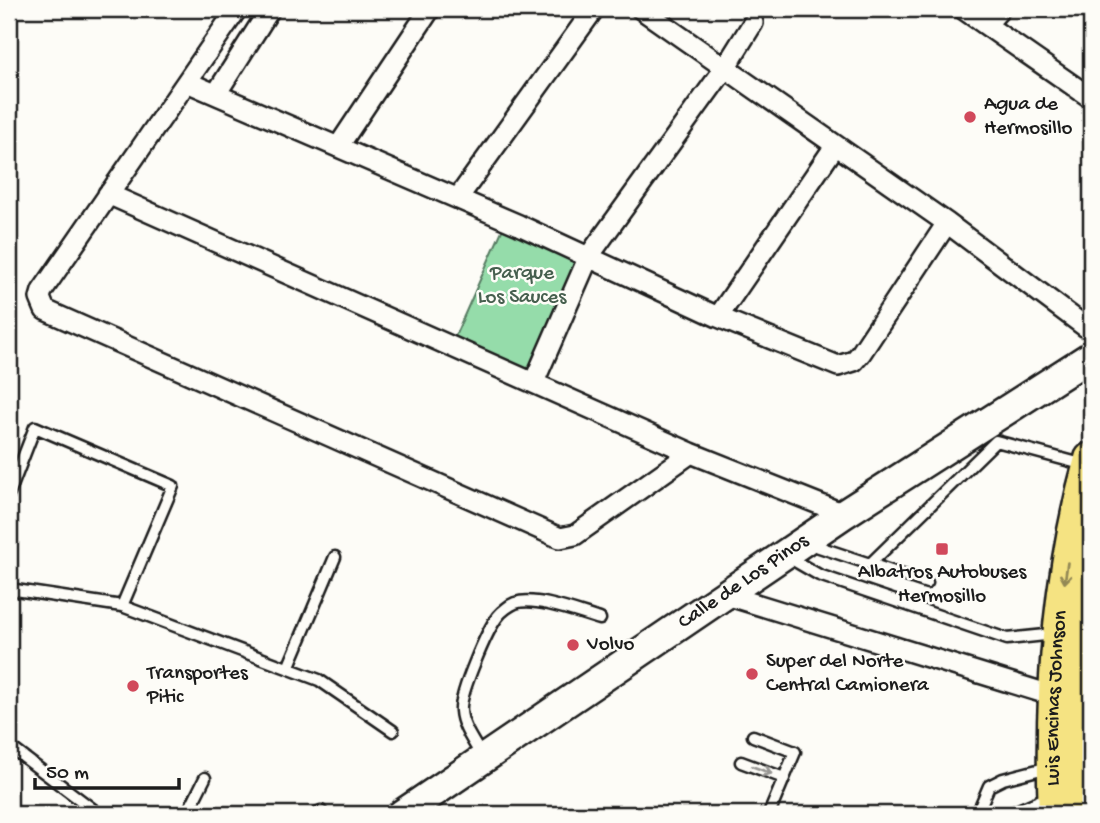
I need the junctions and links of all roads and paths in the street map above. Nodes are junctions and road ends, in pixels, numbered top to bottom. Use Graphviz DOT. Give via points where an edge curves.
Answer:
graph roads {
  1 [pos="236,9"];
  2 [pos="270,9"];
  3 [pos="430,9"];
  4 [pos="594,9"];
  5 [pos="641,9"];
  6 [pos="963,9"];
  7 [pos="1000,9"];
  8 [pos="753,23"];
  9 [pos="986,25"];
  10 [pos="725,68"];
  11 [pos="187,82"];
  12 [pos="216,94"];
  13 [pos="1091,98"];
  14 [pos="835,146"];
  15 [pos="338,147"];
  16 [pos="107,194"];
  17 [pos="458,198"];
  18 [pos="947,223"];
  19 [pos="589,256"];
  20 [pos="718,317"];
  21 [pos="1091,331"];
  22 [pos="1091,356"];
  23 [pos="534,383"];
  24 [pos="691,453"];
  25 [pos="1090,463"];
  26 [pos="9,494"];
  27 [pos="844,514"];
  28 [pos="794,548"];
  29 [pos="335,557"];
  30 [pos="870,564"];
  31 [pos="1091,581"];
  32 [pos="927,583"];
  33 [pos="9,589"];
  34 [pos="723,594"];
  35 [pos="122,606"];
  36 [pos="600,619"];
  37 [pos="1059,633"];
  38 [pos="288,668"];
  39 [pos="1054,696"];
  40 [pos="393,731"];
  41 [pos="754,736"];
  42 [pos="9,746"];
  43 [pos="484,759"];
  44 [pos="741,762"];
  45 [pos="205,778"];
  46 [pos="784,778"];
  47 [pos="1088,789"];
  48 [pos="1054,791"];
  49 [pos="99,814"];
  50 [pos="187,814"];
  51 [pos="402,814"];
  52 [pos="769,814"];
  53 [pos="977,814"];
  54 [pos="1009,814"];
  1 -- 11 [label="street"];
  2 -- 12 [label="street"];
  3 -- 15 [label="street"];
  4 -- 17 [label="street"];
  5 -- 10 [label="street"];
  6 -- 9 [label="street"];
  7 -- 9 [label="street"];
  8 -- 10 [label="street"];
  9 -- 13 [label="street"];
  10 -- 14 [label="street"];
  10 -- 19 [label="street"];
  11 -- 12 [label="street"];
  11 -- 16 [label="street"];
  12 -- 15 [label="street"];
  14 -- 18 [label="street"];
  14 -- 20 [label="street"];
  15 -- 17 [label="street"];
  16 -- 23 [label="street"];
  16 -- 24 [label="street" via="42,291 41,304 49,313 551,536 575,535"];
  17 -- 19 [label="street"];
  18 -- 20 [label="street" via="861,354 846,365 829,364"];
  18 -- 21 [label="street"];
  19 -- 20 [label="street"];
  19 -- 23 [label="street"];
  22 -- 27 [label="street, Calle de Los Pinos"];
  23 -- 24 [label="street"];
  24 -- 27 [label="street"];
  25 -- 30 [label="lane" via="996,441"];
  25 -- 37 [label="main road, Luis Encinas Johnson, one-way" via="1072,534"];
  26 -- 35 [label="lane" via="36,427 173,486"];
  27 -- 28 [label="street, Calle de Los Pinos"];
  28 -- 30 [label="lane"];
  28 -- 34 [label="street, Calle de Los Pinos"];
  28 -- 37 [label="lane" via="819,575 1007,639"];
  29 -- 38 [label="lane"];
  30 -- 32 [label="lane"];
  31 -- 47 [label="main road" via="1080,734"];
  33 -- 35 [label="lane"];
  34 -- 39 [label="street"];
  34 -- 43 [label="street, Calle de Los Pinos"];
  35 -- 38 [label="lane"];
  36 -- 43 [label="lane" via="529,600 513,603 499,615 461,697 464,725"];
  37 -- 39 [label="main road, Luis Encinas Johnson"];
  38 -- 40 [label="lane" via="318,680"];
  39 -- 48 [label="main road, Luis Encinas Johnson"];
  41 -- 46 [label="lane" via="794,752"];
  42 -- 49 [label="lane"];
  43 -- 51 [label="street, Calle de Los Pinos"];
  44 -- 46 [label="lane, one-way"];
  45 -- 50 [label="lane"];
  46 -- 52 [label="lane"];
  48 -- 53 [label="lane" via="1003,779 989,786"];
  48 -- 54 [label="lane"];
}
